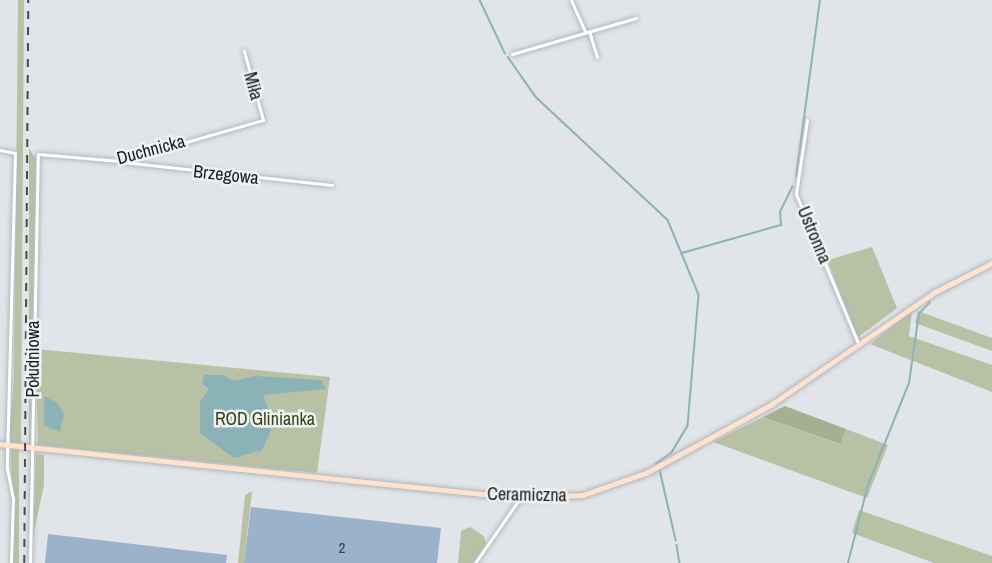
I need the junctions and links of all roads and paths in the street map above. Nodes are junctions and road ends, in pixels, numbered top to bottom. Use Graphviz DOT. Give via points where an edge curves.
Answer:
graph roads {
  1 [pos="571,0"];
  2 [pos="636,18"];
  3 [pos="587,32"];
  4 [pos="244,51"];
  5 [pos="512,54"];
  6 [pos="597,57"];
  7 [pos="262,120"];
  8 [pos="807,120"];
  9 [pos="0,150"];
  10 [pos="38,154"];
  11 [pos="120,161"];
  12 [pos="332,185"];
  13 [pos="992,262"];
  14 [pos="858,345"];
  15 [pos="0,444"];
  16 [pos="7,445"];
  17 [pos="34,448"];
  18 [pos="520,498"];
  19 [pos="11,563"];
  20 [pos="30,563"];
  21 [pos="475,563"];
  1 -- 3 [label="street"];
  2 -- 3 [label="street"];
  3 -- 5 [label="street"];
  3 -- 6 [label="street"];
  4 -- 7 [label="street, Miła"];
  7 -- 11 [label="street, Duchnicka"];
  8 -- 14 [label="street, Ustronna" via="796,194"];
  9 -- 16 [label="street" via="13,152 13,346"];
  10 -- 11 [label="street, Duchnicka"];
  10 -- 17 [label="street, Południowa"];
  11 -- 12 [label="street, Brzegowa"];
  13 -- 14 [label="main road, Ceramiczna" via="935,292"];
  14 -- 18 [label="main road, Ceramiczna" via="772,404 629,481 567,497"];
  15 -- 16 [label="main road, Ceramiczna"];
  16 -- 17 [label="main road, Ceramiczna"];
  16 -- 19 [label="street" via="13,499"];
  17 -- 18 [label="main road, Ceramiczna"];
  17 -- 20 [label="street, Południowa"];
  18 -- 21 [label="street"];
}
